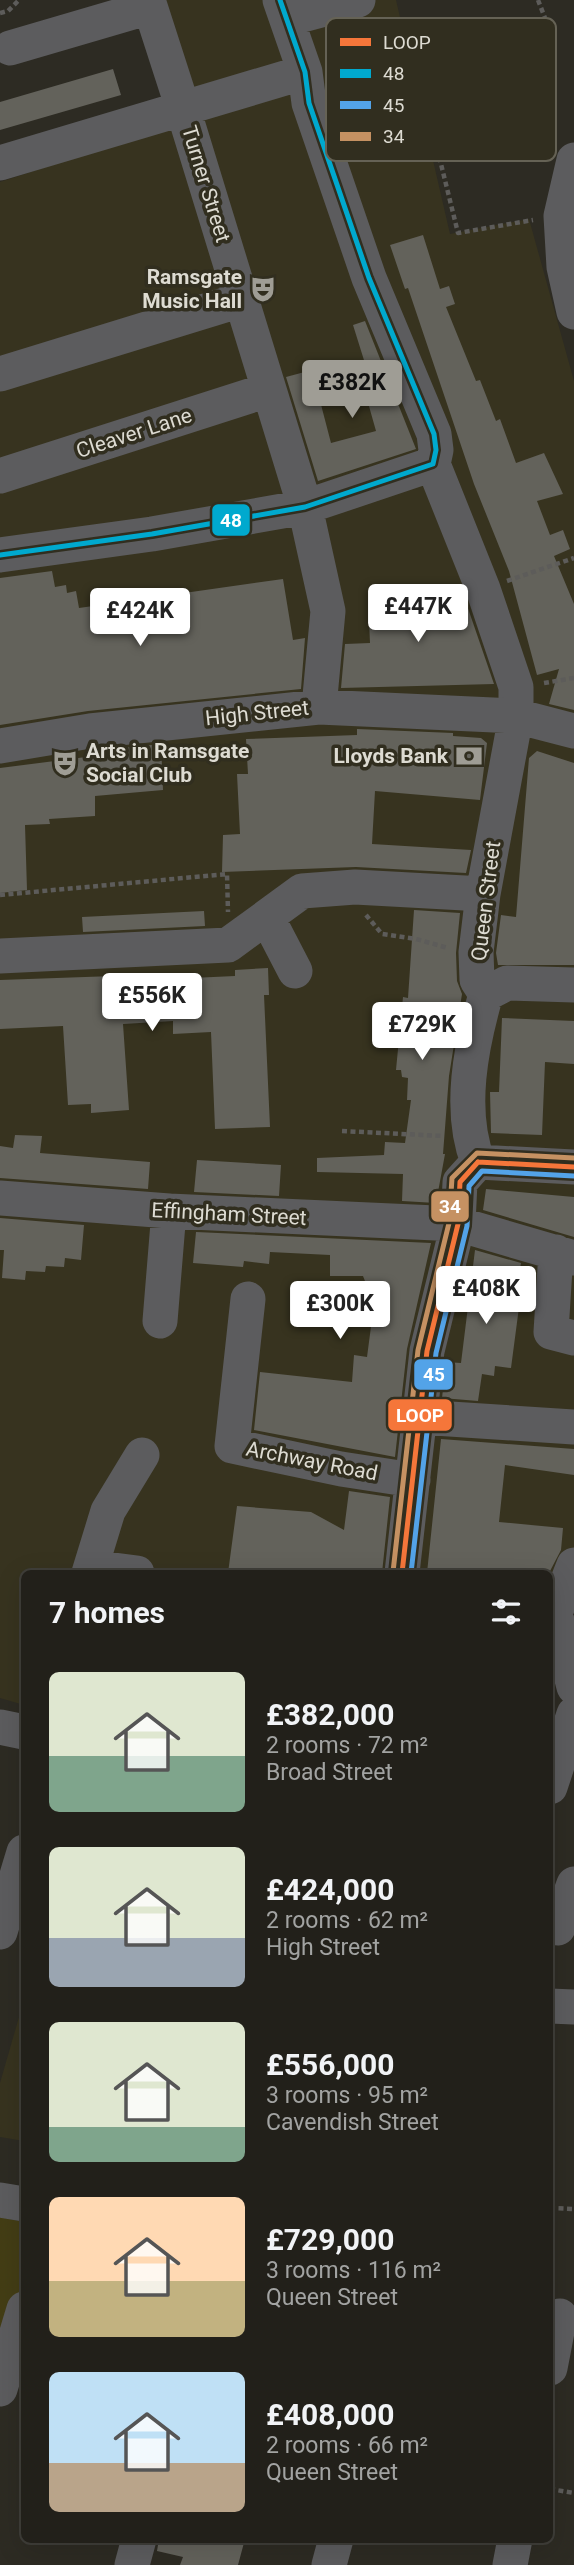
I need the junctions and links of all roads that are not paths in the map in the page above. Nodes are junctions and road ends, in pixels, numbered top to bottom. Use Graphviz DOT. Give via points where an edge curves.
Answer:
graph roads {
  1 [pos="358,0"];
  2 [pos="148,3"];
  3 [pos="283,9"];
  4 [pos="10,48"];
  5 [pos="304,72"];
  6 [pos="181,101"];
  7 [pos="326,153"];
  8 [pos="574,160"];
  9 [pos="329,161"];
  10 [pos="1,179"];
  11 [pos="569,267"];
  12 [pos="241,300"];
  13 [pos="574,312"];
  14 [pos="0,374"];
  15 [pos="268,390"];
  16 [pos="433,464"];
  17 [pos="0,476"];
  18 [pos="305,507"];
  19 [pos="3,544"];
  20 [pos="319,707"];
  21 [pos="516,716"];
  22 [pos="574,731"];
  23 [pos="0,746"];
  24 [pos="483,894"];
  25 [pos="267,917"];
  26 [pos="0,956"];
  27 [pos="295,971"];
  28 [pos="574,985"];
  29 [pos="486,994"];
  30 [pos="473,1149"];
  31 [pos="574,1167"];
  32 [pos="0,1198"];
  33 [pos="169,1211"];
  34 [pos="458,1224"];
  35 [pos="565,1255"];
  36 [pos="248,1299"];
  37 [pos="160,1321"];
  38 [pos="574,1338"];
  39 [pos="419,1417"];
  40 [pos="574,1427"];
  41 [pos="142,1455"];
  42 [pos="413,1480"];
  43 [pos="574,1565"];
  44 [pos="90,1570"];
  45 [pos="402,1570"];
  46 [pos="553,1610"];
  47 [pos="553,1615"];
  48 [pos="574,1687"];
  49 [pos="574,1714"];
  50 [pos="0,1727"];
  51 [pos="21,1731"];
  52 [pos="553,1778"];
  53 [pos="21,1862"];
  54 [pos="574,1884"];
  55 [pos="561,1928"];
  56 [pos="0,1931"];
  57 [pos="553,2006"];
  58 [pos="574,2007"];
  59 [pos="0,2200"];
  60 [pos="21,2204"];
  61 [pos="561,2316"];
  62 [pos="21,2319"];
  63 [pos="553,2354"];
  64 [pos="0,2389"];
  65 [pos="138,2543"];
  66 [pos="334,2543"];
  67 [pos="514,2543"];
  68 [pos="132,2565"];
  69 [pos="328,2565"];
  70 [pos="510,2565"];
  1 -- 3 [label="street"];
  2 -- 4 [label="street"];
  2 -- 6 [label="street, Turner Street"];
  3 -- 5 [label="street"];
  5 -- 6 [label="street"];
  5 -- 7 [label="street"];
  6 -- 10 [label="street"];
  6 -- 12 [label="street, Turner Street" via="206,207"];
  8 -- 11 [label="street" via="561,216"];
  9 -- 16 [label="street" via="369,278 434,434"];
  11 -- 13 [label="street"];
  12 -- 14 [label="street" via="96,352"];
  12 -- 15 [label="street, Turner Street"];
  15 -- 17 [label="street, Cleaver Lane"];
  15 -- 18 [label="street, Turner Street"];
  16 -- 18 [label="street"];
  16 -- 21 [label="street, Queen Street" via="516,687"];
  18 -- 19 [label="street" via="152,534"];
  18 -- 20 [label="street, Turner Street" via="328,611"];
  20 -- 21 [label="street, High Street"];
  20 -- 23 [label="street, High Street" via="90,731"];
  21 -- 22 [label="street, High Street"];
  21 -- 24 [label="street, Queen Street"];
  24 -- 25 [label="street" via="348,887 302,891"];
  24 -- 29 [label="street, Queen Street" via="476,952 477,980"];
  25 -- 26 [label="street" via="229,945"];
  25 -- 27 [label="street"];
  28 -- 29 [label="street" via="507,983"];
  29 -- 30 [label="street" via="477,1024 466,1120"];
  30 -- 31 [label="street" via="500,1161"];
  30 -- 34 [label="street" via="460,1182"];
  32 -- 33 [label="street, Effingham Street"];
  33 -- 34 [label="street, Effingham Street"];
  33 -- 37 [label="street"];
  34 -- 35 [label="street, Effingham Street"];
  34 -- 39 [label="street" via="427,1351"];
  35 -- 38 [label="street" via="551,1332"];
  36 -- 42 [label="street, Archway Road" via="232,1446"];
  39 -- 40 [label="street"];
  39 -- 42 [label="street"];
  41 -- 44 [label="street" via="108,1511"];
  42 -- 45 [label="street"];
  43 -- 46 [label="street"];
  47 -- 48 [label="street"];
  49 -- 52 [label="street"];
  50 -- 51 [label="street"];
  53 -- 56 [label="street"];
  54 -- 55 [label="street"];
  57 -- 58 [label="street"];
  59 -- 60 [label="street"];
  61 -- 63 [label="street"];
  62 -- 64 [label="street"];
  65 -- 68 [label="street"];
  66 -- 69 [label="street"];
  67 -- 70 [label="street"];
}
